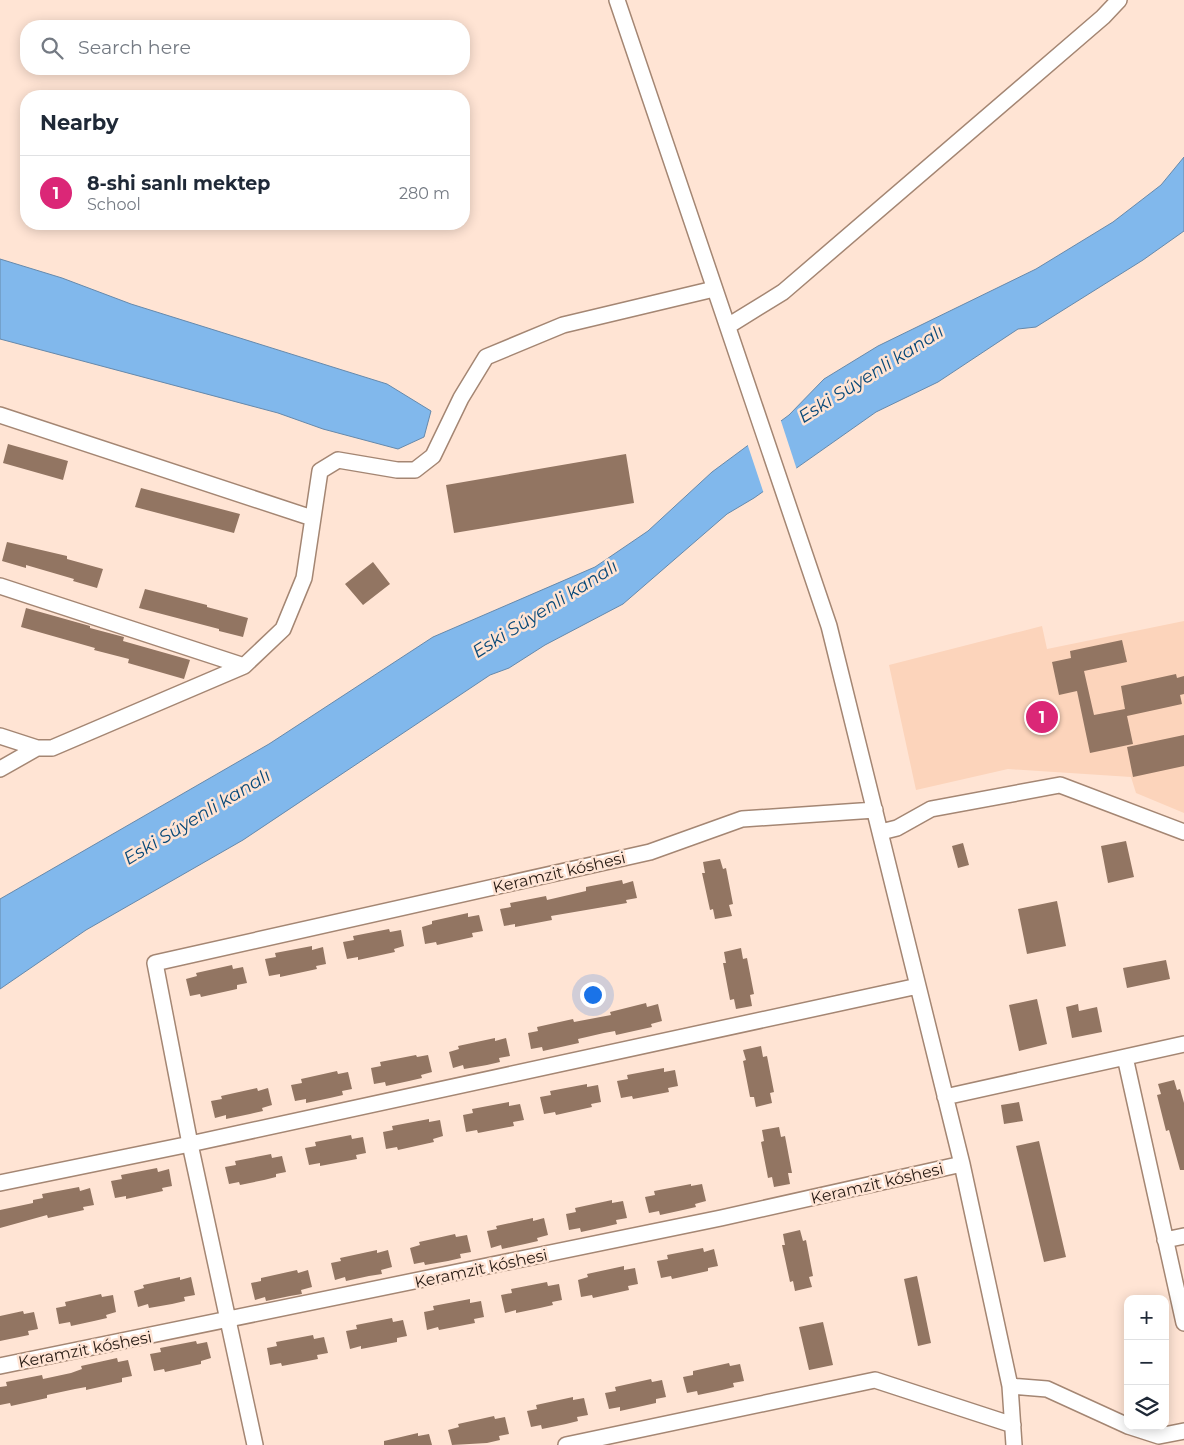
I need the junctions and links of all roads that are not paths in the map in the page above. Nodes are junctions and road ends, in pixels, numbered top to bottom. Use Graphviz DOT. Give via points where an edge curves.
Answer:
graph roads {
  1 [pos="617,0"];
  2 [pos="1119,0"];
  3 [pos="714,289"];
  4 [pos="728,326"];
  5 [pos="0,415"];
  6 [pos="312,518"];
  7 [pos="0,586"];
  8 [pos="244,666"];
  9 [pos="0,736"];
  10 [pos="37,748"];
  11 [pos="0,769"];
  12 [pos="875,810"];
  13 [pos="881,832"];
  14 [pos="1184,832"];
  15 [pos="918,986"];
  16 [pos="1184,1044"];
  17 [pos="1125,1057"];
  18 [pos="945,1097"];
  19 [pos="190,1144"];
  20 [pos="962,1164"];
  21 [pos="0,1183"];
  22 [pos="1184,1236"];
  23 [pos="1164,1240"];
  24 [pos="230,1320"];
  25 [pos="1184,1323"];
  26 [pos="0,1366"];
  27 [pos="1010,1386"];
  28 [pos="1124,1424"];
  29 [pos="1012,1425"];
  30 [pos="1140,1430"];
  31 [pos="1184,1431"];
  32 [pos="254,1445"];
  33 [pos="566,1445"];
  34 [pos="1014,1445"];
  1 -- 3 [label="street"];
  2 -- 4 [label="street" via="783,292"];
  3 -- 4 [label="street"];
  3 -- 6 [label="street" via="563,325 486,357 461,398 433,456 416,470 338,460 320,472"];
  4 -- 12 [label="street" via="829,626"];
  5 -- 6 [label="street"];
  6 -- 8 [label="street" via="304,578 283,629"];
  7 -- 8 [label="street"];
  8 -- 10 [label="street" via="52,748"];
  9 -- 10 [label="street"];
  10 -- 11 [label="street"];
  12 -- 13 [label="street"];
  12 -- 19 [label="street, Keramzit kóshesi" via="742,819 650,852 155,964"];
  13 -- 14 [label="street" via="896,828 930,809 1060,785"];
  13 -- 15 [label="street"];
  15 -- 18 [label="street"];
  15 -- 19 [label="street"];
  16 -- 17 [label="street"];
  17 -- 18 [label="street"];
  17 -- 23 [label="street"];
  18 -- 20 [label="street"];
  19 -- 21 [label="street"];
  19 -- 24 [label="street"];
  20 -- 24 [label="street, Keramzit kóshesi" via="721,1218"];
  20 -- 27 [label="street"];
  22 -- 23 [label="street"];
  23 -- 25 [label="street"];
  24 -- 26 [label="street, Keramzit kóshesi"];
  24 -- 32 [label="street"];
  27 -- 28 [label="street" via="1047,1389"];
  27 -- 29 [label="street"];
  29 -- 33 [label="street" via="875,1380"];
  29 -- 34 [label="street"];
  30 -- 31 [label="street" via="1159,1436"];
}
